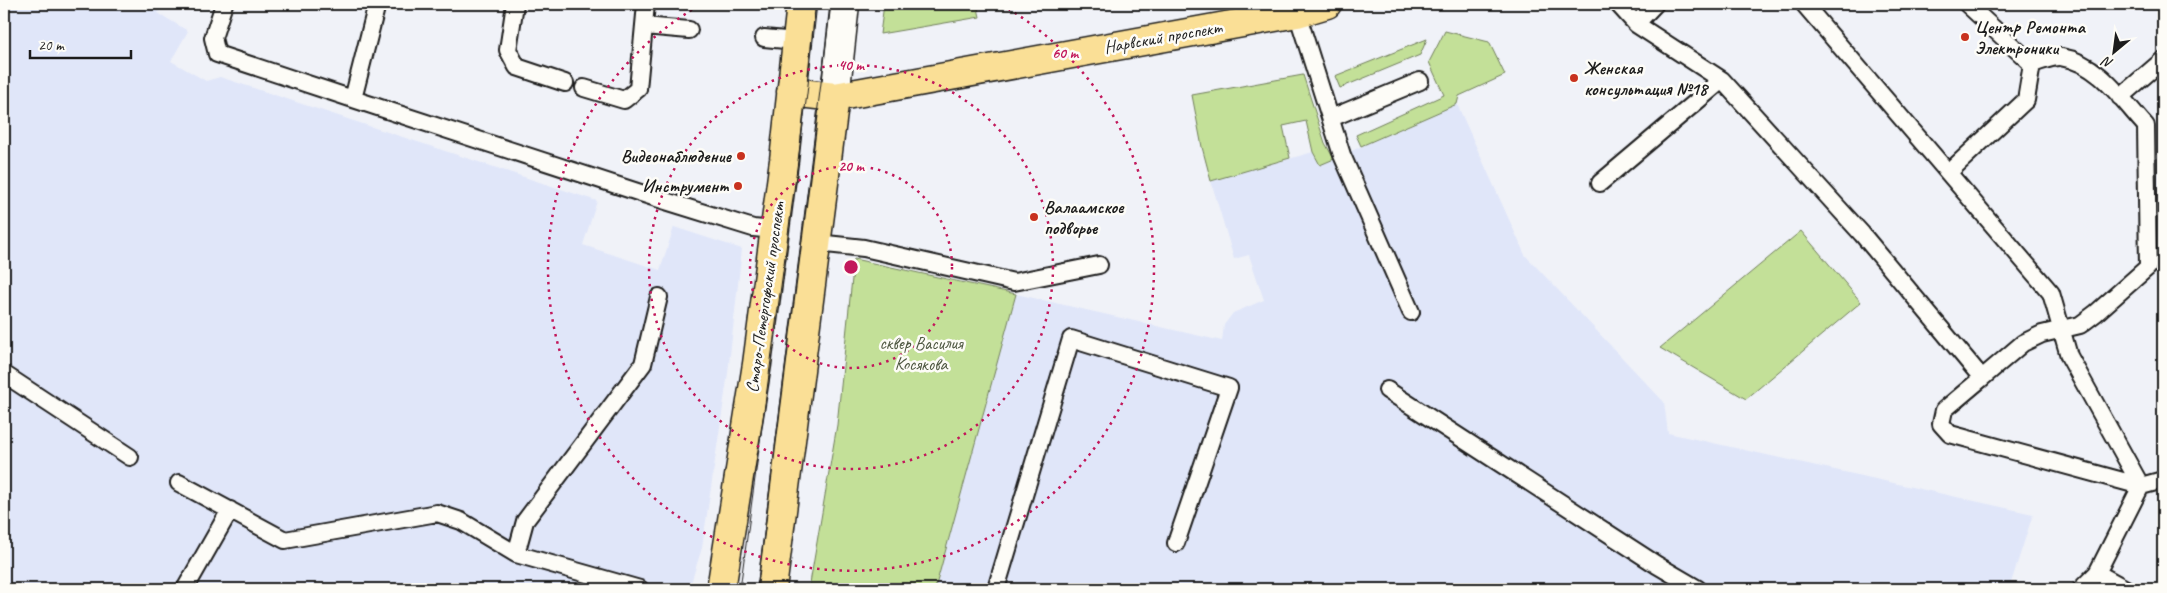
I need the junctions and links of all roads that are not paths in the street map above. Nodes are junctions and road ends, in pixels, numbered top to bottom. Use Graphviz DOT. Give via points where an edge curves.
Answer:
graph roads {
  1 [pos="224,4"];
  2 [pos="377,4"];
  3 [pos="515,4"];
  4 [pos="646,4"];
  5 [pos="801,4"];
  6 [pos="845,4"];
  7 [pos="1327,4"];
  8 [pos="1618,4"];
  9 [pos="1655,4"];
  10 [pos="1804,4"];
  11 [pos="1967,4"];
  12 [pos="1297,13"];
  13 [pos="1636,24"];
  14 [pos="644,26"];
  15 [pos="689,30"];
  16 [pos="764,38"];
  17 [pos="796,41"];
  18 [pos="2163,60"];
  19 [pos="2032,64"];
  20 [pos="1722,80"];
  21 [pos="1420,81"];
  22 [pos="565,82"];
  23 [pos="584,88"];
  24 [pos="791,92"];
  25 [pos="835,97"];
  26 [pos="2120,97"];
  27 [pos="353,99"];
  28 [pos="1331,118"];
  29 [pos="1949,172"];
  30 [pos="1600,183"];
  31 [pos="775,230"];
  32 [pos="817,243"];
  33 [pos="1099,265"];
  34 [pos="659,297"];
  35 [pos="1411,312"];
  36 [pos="2062,330"];
  37 [pos="4,374"];
  38 [pos="1982,378"];
  39 [pos="1387,390"];
  40 [pos="130,457"];
  41 [pos="2163,480"];
  42 [pos="179,483"];
  43 [pos="2141,486"];
  44 [pos="230,510"];
  45 [pos="1176,543"];
  46 [pos="516,554"];
  47 [pos="2097,581"];
  48 [pos="185,589"];
  49 [pos="640,589"];
  50 [pos="721,589"];
  51 [pos="772,589"];
  52 [pos="996,589"];
  53 [pos="1698,589"];
  54 [pos="2081,589"];
  55 [pos="2126,589"];
  1 -- 27 [label="lane" via="213,38 217,54"];
  2 -- 27 [label="lane"];
  3 -- 22 [label="lane" via="508,50 517,66"];
  4 -- 14 [label="lane"];
  5 -- 17 [label="main road, Старо-Петергофский проспект"];
  6 -- 25 [label="street"];
  7 -- 12 [label="main road, Нарвский проспект"];
  8 -- 13 [label="lane"];
  9 -- 13 [label="lane"];
  10 -- 29 [label="lane"];
  11 -- 19 [label="lane"];
  12 -- 25 [label="main road, Нарвский проспект"];
  12 -- 28 [label="lane"];
  13 -- 20 [label="lane"];
  14 -- 15 [label="lane"];
  14 -- 23 [label="lane" via="638,89 624,100"];
  16 -- 17 [label="lane"];
  17 -- 24 [label="main road, Старо-Петергофский проспект"];
  18 -- 26 [label="lane"];
  19 -- 26 [label="lane" via="2060,57 2082,64 2101,76"];
  19 -- 29 [label="lane" via="2026,100"];
  20 -- 30 [label="lane"];
  20 -- 38 [label="lane" via="1862,234"];
  21 -- 28 [label="lane"];
  24 -- 25 [label="main road, Нарвский проспект"];
  24 -- 31 [label="main road, Старо-Петергофский проспект"];
  25 -- 32 [label="main road"];
  26 -- 36 [label="lane" via="2146,126 2148,267 2080,325"];
  27 -- 31 [label="lane" via="659,199 753,228"];
  28 -- 35 [label="lane" via="1342,155"];
  29 -- 36 [label="lane" via="2051,293"];
  31 -- 50 [label="main road, Старо-Петергофский проспект"];
  32 -- 33 [label="lane" via="864,248 1014,282"];
  32 -- 51 [label="main road"];
  34 -- 46 [label="lane" via="643,364 525,521"];
  36 -- 38 [label="lane" via="2042,334 2023,343"];
  36 -- 43 [label="lane" via="2069,356"];
  37 -- 40 [label="lane"];
  38 -- 43 [label="lane" via="1944,410 1941,424 1950,434"];
  39 -- 53 [label="lane" via="1648,560"];
  41 -- 43 [label="lane"];
  42 -- 44 [label="lane"];
  43 -- 47 [label="lane"];
  44 -- 46 [label="lane" via="286,540 437,513 461,521"];
  44 -- 48 [label="lane"];
  45 -- 52 [label="lane" via="1229,388 1071,340"];
  46 -- 49 [label="lane"];
  47 -- 54 [label="lane"];
  47 -- 55 [label="lane"];
}
